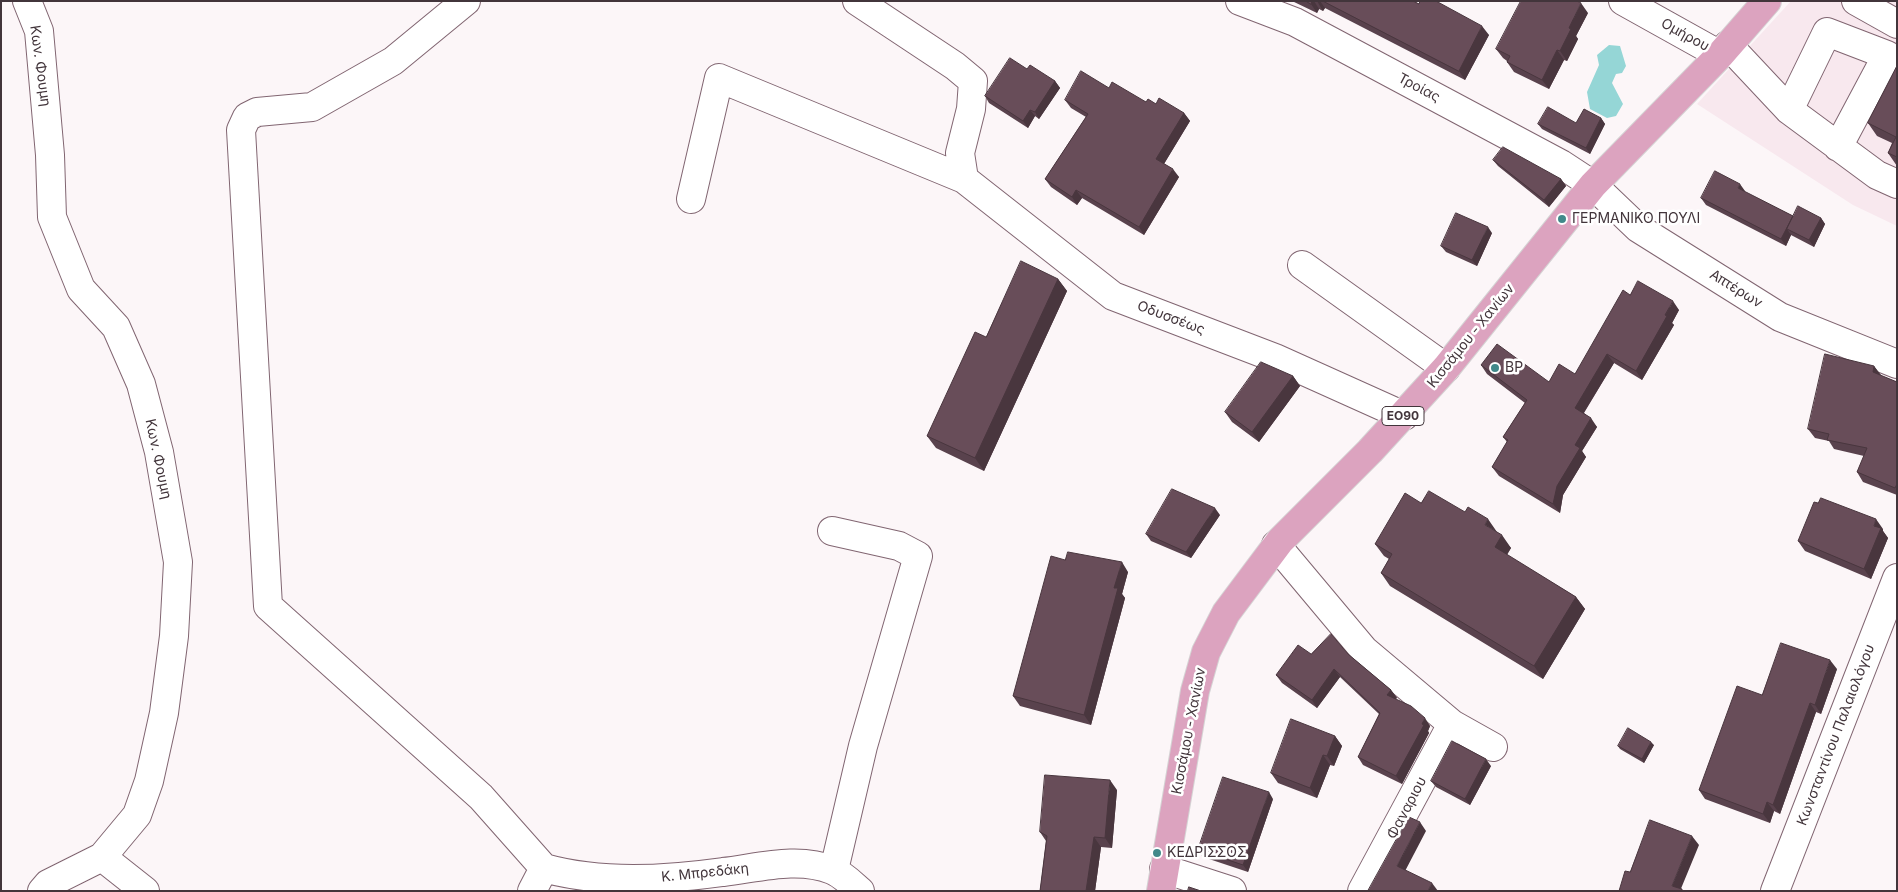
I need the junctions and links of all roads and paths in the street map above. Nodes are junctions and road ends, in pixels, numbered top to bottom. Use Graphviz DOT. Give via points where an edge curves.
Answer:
graph roads {
  1 [pos="27,1"];
  2 [pos="466,1"];
  3 [pos="857,1"];
  4 [pos="1240,1"];
  5 [pos="1623,1"];
  6 [pos="1767,1"];
  7 [pos="1856,1"];
  8 [pos="1897,24"];
  9 [pos="1724,50"];
  10 [pos="1789,110"];
  11 [pos="1838,147"];
  12 [pos="964,179"];
  13 [pos="1887,180"];
  14 [pos="1593,185"];
  15 [pos="691,200"];
  16 [pos="1897,205"];
  17 [pos="1302,266"];
  18 [pos="1897,364"];
  19 [pos="1446,368"];
  20 [pos="1404,416"];
  21 [pos="832,531"];
  22 [pos="1276,545"];
  23 [pos="1897,578"];
  24 [pos="1452,724"];
  25 [pos="1494,747"];
  26 [pos="102,856"];
  27 [pos="834,870"];
  28 [pos="538,879"];
  29 [pos="1162,880"];
  30 [pos="42,891"];
  31 [pos="145,891"];
  32 [pos="860,891"];
  33 [pos="1232,891"];
  34 [pos="1362,891"];
  35 [pos="1775,891"];
  1 -- 26 [label="street, Κων. Φουμη" via="38,31 50,155 52,217 81,289 116,327 140,384 159,452 178,562 174,636 164,713 149,781 137,815"];
  2 -- 28 [label="street" via="393,61 320,103 296,110 257,112 247,117 241,130 268,606 481,797"];
  3 -- 12 [label="street" via="973,81 971,109 960,153"];
  4 -- 14 [label="street, Τροίας" via="1296,22 1561,164"];
  5 -- 9 [label="street, Ομήρου"];
  6 -- 9 [label="main road, Κισσάμου - Χανίων / ΕΟ90"];
  7 -- 8 [label="street"];
  9 -- 10 [label="street, Ομήρου"];
  9 -- 14 [label="main road, Κισσάμου - Χανίων / ΕΟ90"];
  10 -- 11 [label="street, Ομήρου"];
  10 -- 11 [label="street" via="1827,32 1887,55"];
  11 -- 13 [label="street, Ομήρου"];
  12 -- 15 [label="street, Οδυσσέως" via="719,78"];
  12 -- 20 [label="street, Οδυσσέως" via="1113,296 1275,358"];
  13 -- 16 [label="street" via="1888,199"];
  14 -- 18 [label="street, Απτέρων" via="1638,228 1780,317"];
  14 -- 19 [label="main road, Κισσάμου - Χανίων / ΕΟ90"];
  17 -- 19 [label="street"];
  19 -- 20 [label="main road, Κισσάμου - Χανίων / ΕΟ90"];
  20 -- 22 [label="main road, Κισσάμου - Χανίων / ΕΟ90"];
  21 -- 27 [label="street" via="899,546 918,556 863,746"];
  22 -- 24 [label="street" via="1364,650"];
  22 -- 29 [label="main road, Κισσάμου - Χανίων / ΕΟ90" via="1226,613 1206,652 1195,691"];
  23 -- 35 [label="street, Κωνσταντίνου Παλαιολόγου"];
  24 -- 25 [label="street"];
  24 -- 34 [label="street, Φαναριου"];
  26 -- 30 [label="street, Κων. Φουμη" via="48,884"];
  26 -- 31 [label="street"];
  27 -- 28 [label="street, Κ. Μπρεδάκη" via="788,863 652,878 572,876"];
  27 -- 32 [label="street"];
  29 -- 33 [label="street"];
}
